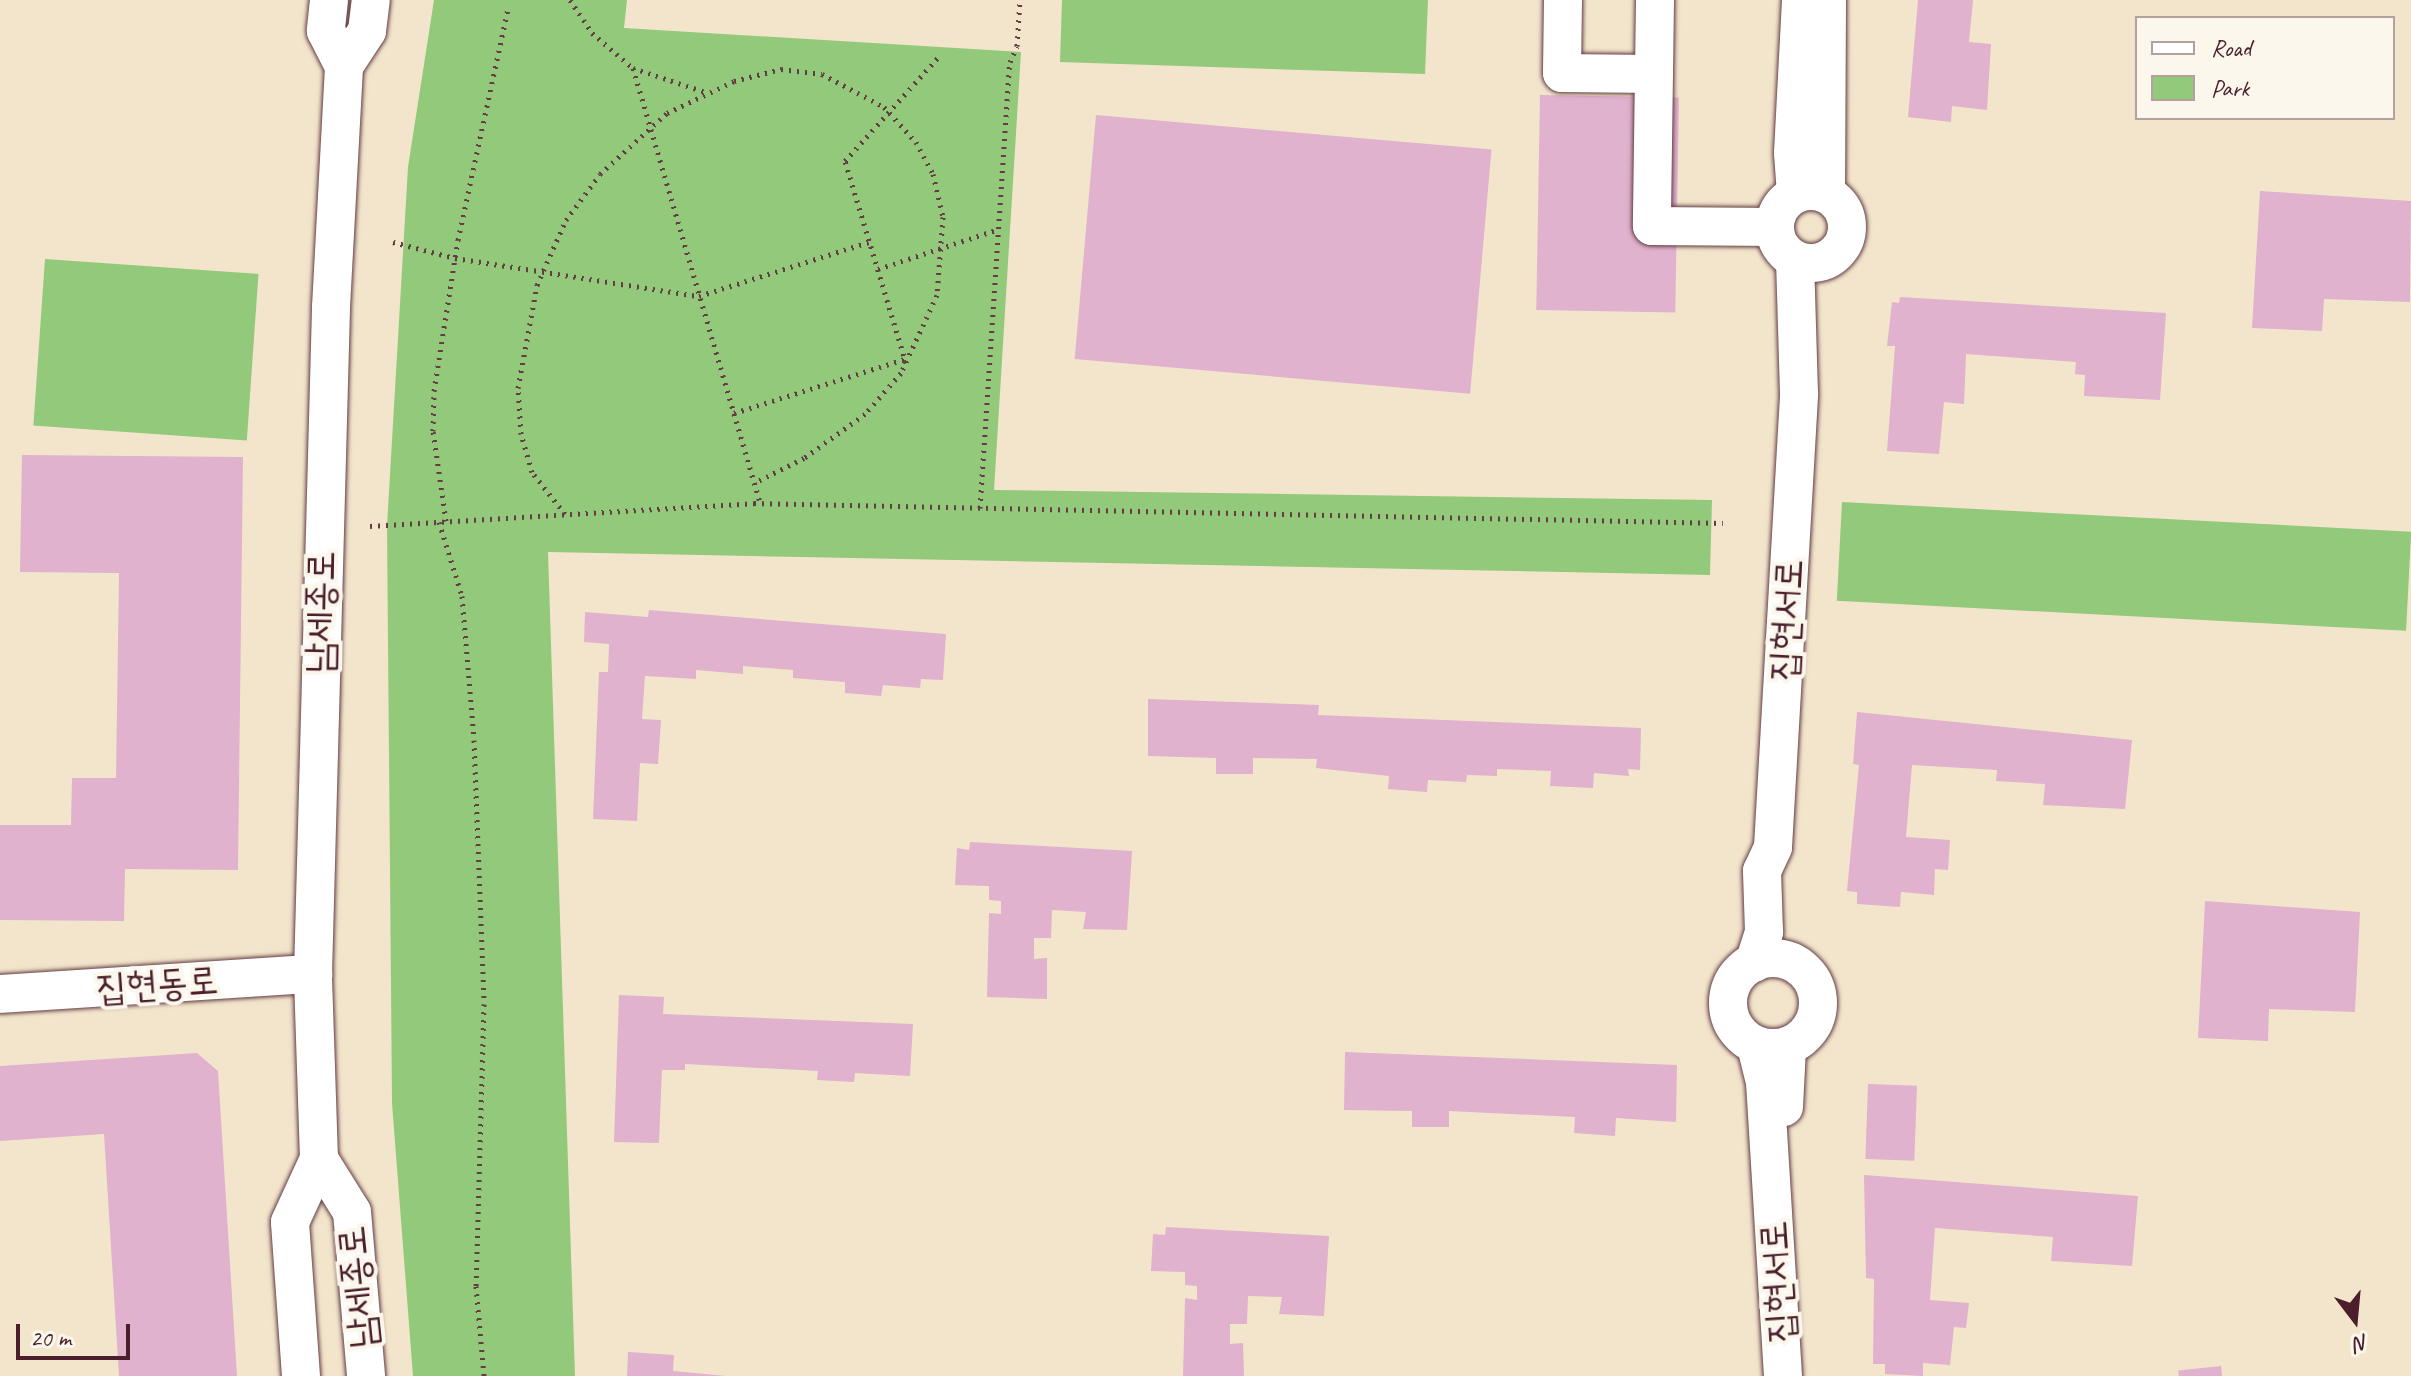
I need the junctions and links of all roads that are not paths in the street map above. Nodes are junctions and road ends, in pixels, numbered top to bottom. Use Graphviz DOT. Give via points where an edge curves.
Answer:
graph roads {
  1 [pos="329,0"];
  2 [pos="371,0"];
  3 [pos="1563,0"];
  4 [pos="1655,0"];
  5 [pos="1801,0"];
  6 [pos="1827,0"];
  7 [pos="344,66"];
  8 [pos="1654,74"];
  9 [pos="1811,194"];
  10 [pos="1775,227"];
  11 [pos="1810,261"];
  12 [pos="1773,847"];
  13 [pos="1754,963"];
  14 [pos="1795,963"];
  15 [pos="313,974"];
  16 [pos="0,994"];
  17 [pos="1772,1046"];
  18 [pos="319,1159"];
  19 [pos="301,1376"];
  20 [pos="366,1376"];
  21 [pos="1783,1376"];
  22 [pos="1808,1376"];
  1 -- 7 [label="street, 남세종로" via="326,31"];
  2 -- 7 [label="street" via="367,31"];
  3 -- 8 [label="street" via="1562,73"];
  4 -- 8 [label="street"];
  5 -- 9 [label="street" via="1793,153"];
  6 -- 9 [label="street"];
  7 -- 15 [label="street, 남세종로" via="323,470"];
  8 -- 10 [label="street" via="1652,226"];
  9 -- 10 [label="street" via="1782,205"];
  9 -- 11 [label="street" via="1844,210 1847,234 1836,255"];
  10 -- 11 [label="street" via="1782,249"];
  11 -- 12 [label="street, 집현서로"];
  12 -- 13 [label="street, 집현서로" via="1762,871 1764,932"];
  12 -- 14 [label="street, 집현서로" via="1786,873 1785,937"];
  13 -- 14 [label="street" via="1767,958"];
  13 -- 17 [label="street" via="1733,982 1728,1010 1733,1025"];
  14 -- 17 [label="street" via="1814,983 1817,1014 1801,1039"];
  15 -- 16 [label="street, 집현동로"];
  15 -- 18 [label="street, 남세종로"];
  17 -- 21 [label="street, 집현서로" via="1765,1082"];
  17 -- 22 [label="street, 집현서로" via="1782,1085"];
  18 -- 19 [label="street, 남세종로" via="290,1222"];
  18 -- 20 [label="street, 남세종로" via="352,1212"];
}
